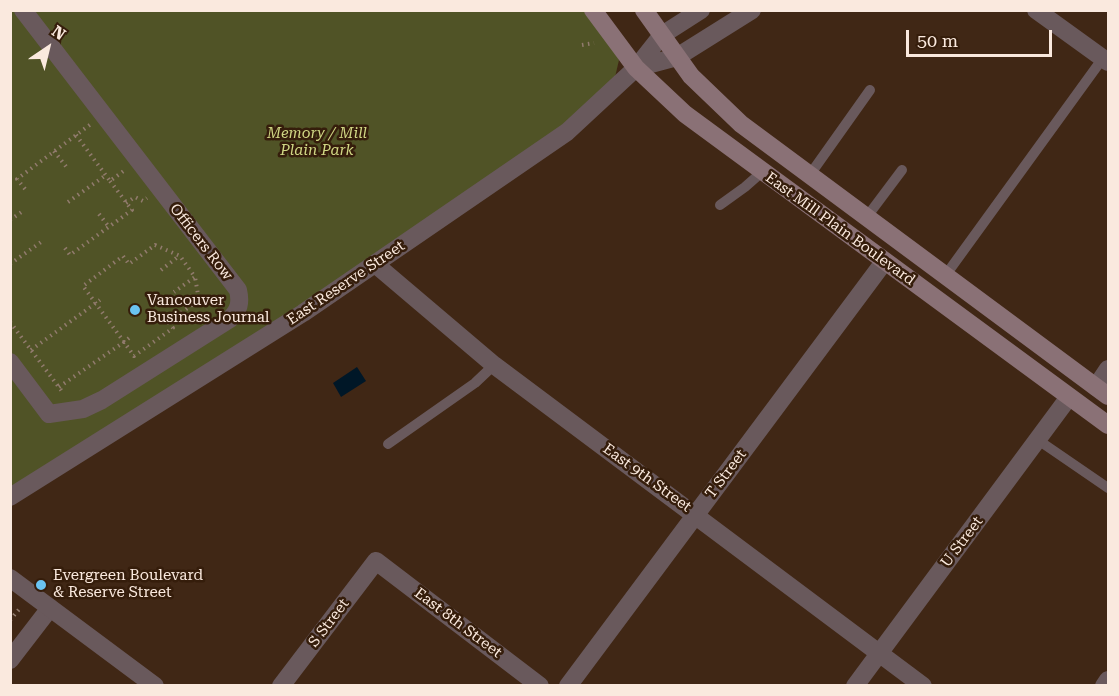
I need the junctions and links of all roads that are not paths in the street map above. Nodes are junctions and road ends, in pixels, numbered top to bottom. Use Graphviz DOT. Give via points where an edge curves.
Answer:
graph roads {
  1 [pos="23,10"];
  2 [pos="593,10"];
  3 [pos="644,10"];
  4 [pos="701,10"];
  5 [pos="752,10"];
  6 [pos="1039,11"];
  7 [pos="662,35"];
  8 [pos="677,57"];
  9 [pos="1106,60"];
  10 [pos="636,68"];
  11 [pos="870,90"];
  12 [pos="902,170"];
  13 [pos="762,172"];
  14 [pos="808,176"];
  15 [pos="720,205"];
  16 [pos="866,218"];
  17 [pos="884,262"];
  18 [pos="375,264"];
  19 [pos="945,276"];
  20 [pos="10,362"];
  21 [pos="494,365"];
  22 [pos="1108,369"];
  23 [pos="1102,391"];
  24 [pos="1069,398"];
  25 [pos="1108,425"];
  26 [pos="1038,440"];
  27 [pos="388,444"];
  28 [pos="1108,488"];
  29 [pos="10,497"];
  30 [pos="696,514"];
  31 [pos="376,561"];
  32 [pos="10,578"];
  33 [pos="50,608"];
  34 [pos="879,653"];
  35 [pos="11,657"];
  36 [pos="1108,680"];
  37 [pos="155,686"];
  38 [pos="281,686"];
  39 [pos="540,686"];
  40 [pos="568,686"];
  41 [pos="855,686"];
  42 [pos="923,686"];
  43 [pos="1104,686"];
  1 -- 20 [label="street, Officers Row" via="238,290 240,300 230,319 102,400 76,410 49,414"];
  2 -- 10 [label="main road, East Mill Plain Boulevard"];
  3 -- 7 [label="main road, East Mill Plain Boulevard"];
  4 -- 7 [label="street, East Reserve Street"];
  5 -- 8 [label="street, East Reserve Street"];
  6 -- 9 [label="street"];
  7 -- 8 [label="main road, East Mill Plain Boulevard"];
  7 -- 10 [label="street, East Reserve Street"];
  8 -- 10 [label="street, East Reserve Street"];
  8 -- 14 [label="main road, East Mill Plain Boulevard" via="691,76 741,124"];
  9 -- 19 [label="lane"];
  10 -- 13 [label="main road, East Mill Plain Boulevard" via="685,114"];
  10 -- 18 [label="street, East Reserve Street" via="567,132"];
  11 -- 14 [label="lane"];
  12 -- 16 [label="lane"];
  13 -- 15 [label="lane"];
  13 -- 17 [label="main road, East Mill Plain Boulevard"];
  14 -- 16 [label="main road, East Mill Plain Boulevard"];
  16 -- 19 [label="main road, East Mill Plain Boulevard"];
  17 -- 24 [label="main road, East Mill Plain Boulevard"];
  17 -- 30 [label="street, T Street"];
  18 -- 21 [label="street, East 9th Street"];
  18 -- 29 [label="street, East Reserve Street"];
  19 -- 23 [label="main road, East Mill Plain Boulevard"];
  21 -- 27 [label="lane" via="475,383"];
  21 -- 30 [label="street, East 9th Street"];
  22 -- 23 [label="street"];
  24 -- 25 [label="main road, East Mill Plain Boulevard"];
  24 -- 26 [label="street, U Street"];
  26 -- 28 [label="lane"];
  26 -- 34 [label="street, U Street"];
  30 -- 34 [label="street, East 9th Street"];
  30 -- 40 [label="street, T Street"];
  31 -- 38 [label="street, S Street"];
  31 -- 39 [label="street, East 8th Street"];
  32 -- 33 [label="street"];
  33 -- 35 [label="street"];
  33 -- 37 [label="street"];
  34 -- 41 [label="street, U Street"];
  34 -- 42 [label="street, East 9th Street"];
  36 -- 43 [label="street"];
}
